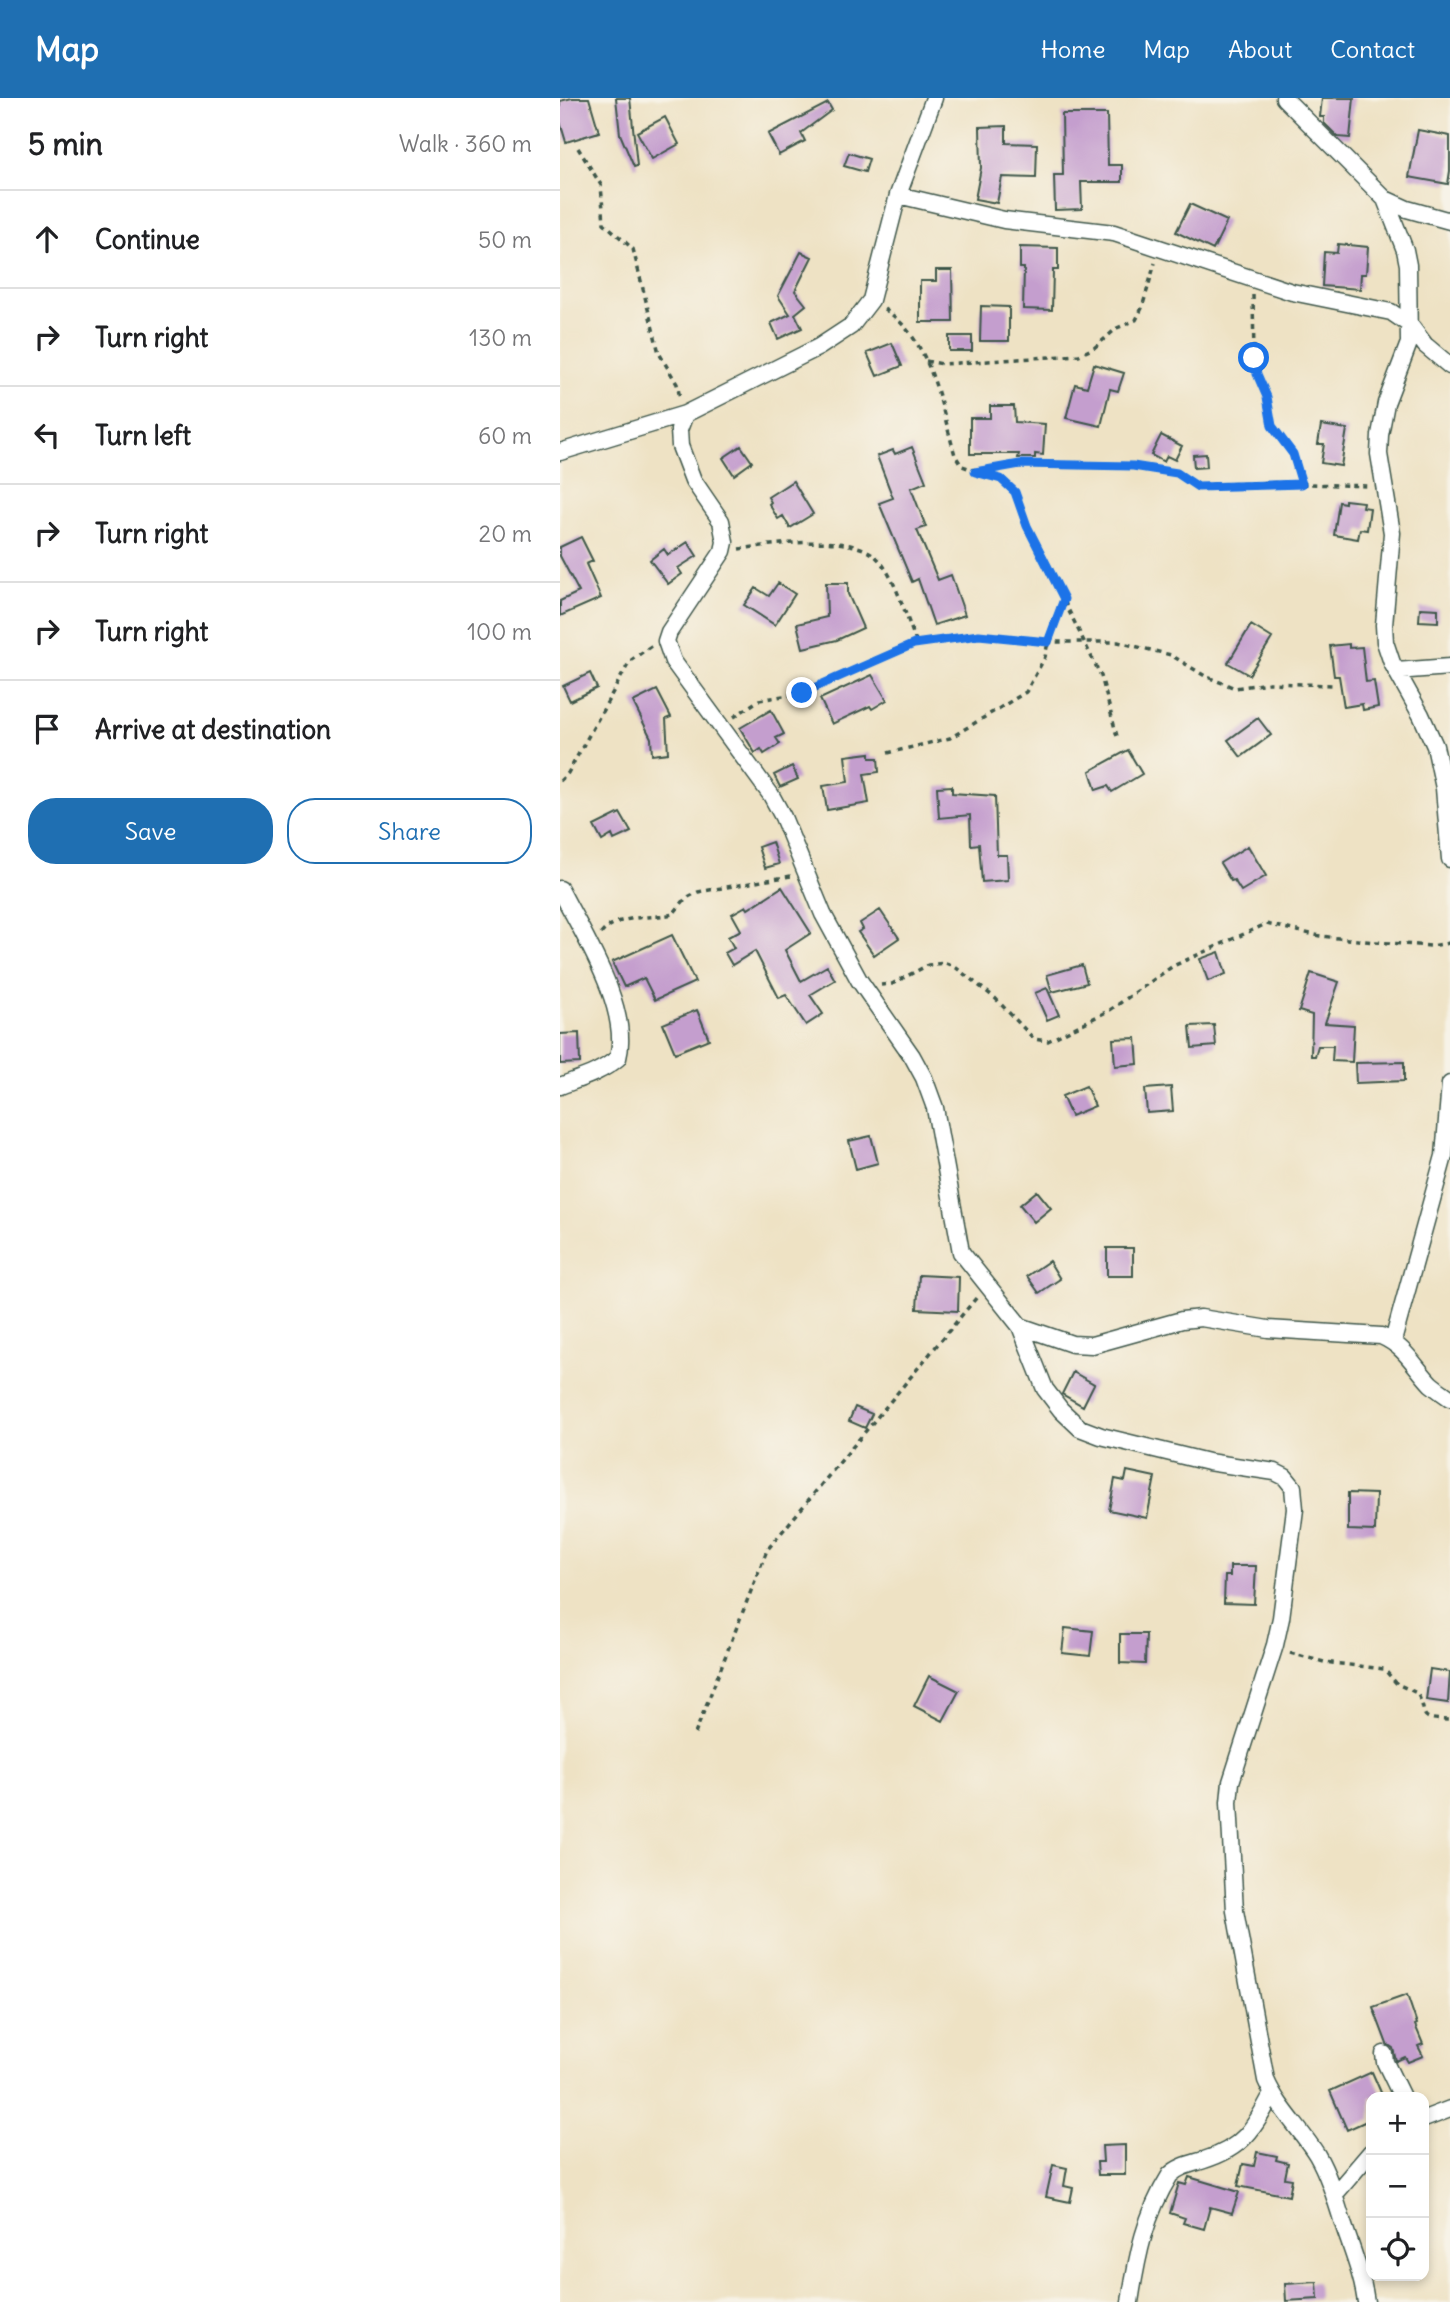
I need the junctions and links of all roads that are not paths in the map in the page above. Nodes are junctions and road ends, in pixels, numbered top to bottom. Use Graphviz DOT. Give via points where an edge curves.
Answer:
graph roads {
  1 [pos="934,98"];
  2 [pos="1284,98"];
  3 [pos="898,195"];
  4 [pos="1385,199"];
  5 [pos="1450,221"];
  6 [pos="1410,325"];
  7 [pos="1450,366"];
  8 [pos="680,415"];
  9 [pos="560,452"];
  10 [pos="1450,667"];
  11 [pos="1396,671"];
  12 [pos="1450,859"];
  13 [pos="560,889"];
  14 [pos="1450,1084"];
  15 [pos="560,1086"];
  16 [pos="1020,1326"];
  17 [pos="1393,1341"];
  18 [pos="1450,1398"];
  19 [pos="1384,2054"];
  20 [pos="1400,2092"];
  21 [pos="1272,2094"];
  22 [pos="1450,2109"];
  23 [pos="1429,2117"];
  24 [pos="1368,2155"];
  25 [pos="1335,2194"];
  26 [pos="1130,2302"];
  27 [pos="1366,2302"];
  1 -- 3 [label="street"];
  2 -- 4 [label="street"];
  3 -- 6 [label="street" via="1004,220 1114,233 1314,297 1391,312"];
  3 -- 8 [label="street" via="871,300 851,326"];
  4 -- 5 [label="street"];
  4 -- 6 [label="street" via="1408,265"];
  6 -- 7 [label="street"];
  6 -- 11 [label="street" via="1406,354 1382,419 1379,454 1392,533 1385,642"];
  8 -- 9 [label="street"];
  8 -- 16 [label="street" via="680,446 693,480 721,521 726,542 667,641 677,667 771,795 823,914 859,980 924,1078 935,1108 961,1252"];
  10 -- 11 [label="street"];
  11 -- 12 [label="street" via="1434,746 1444,788"];
  13 -- 15 [label="street" via="592,947 617,1017 621,1048 618,1058 599,1072"];
  14 -- 17 [label="street" via="1444,1156"];
  16 -- 17 [label="street" via="1072,1344 1093,1345 1201,1318 1268,1329 1361,1333"];
  16 -- 21 [label="street" via="1045,1389 1080,1428 1208,1462 1275,1472 1293,1487 1295,1509 1276,1645 1240,1751 1229,1802 1235,1911"];
  17 -- 18 [label="street"];
  19 -- 20 [label="street"];
  21 -- 25 [label="street" via="1316,2154"];
  21 -- 26 [label="street" via="1252,2132 1230,2151 1177,2168 1170,2175 1144,2228"];
  22 -- 23 [label="street"];
  24 -- 25 [label="street"];
  25 -- 27 [label="street" via="1359,2264"];
}
